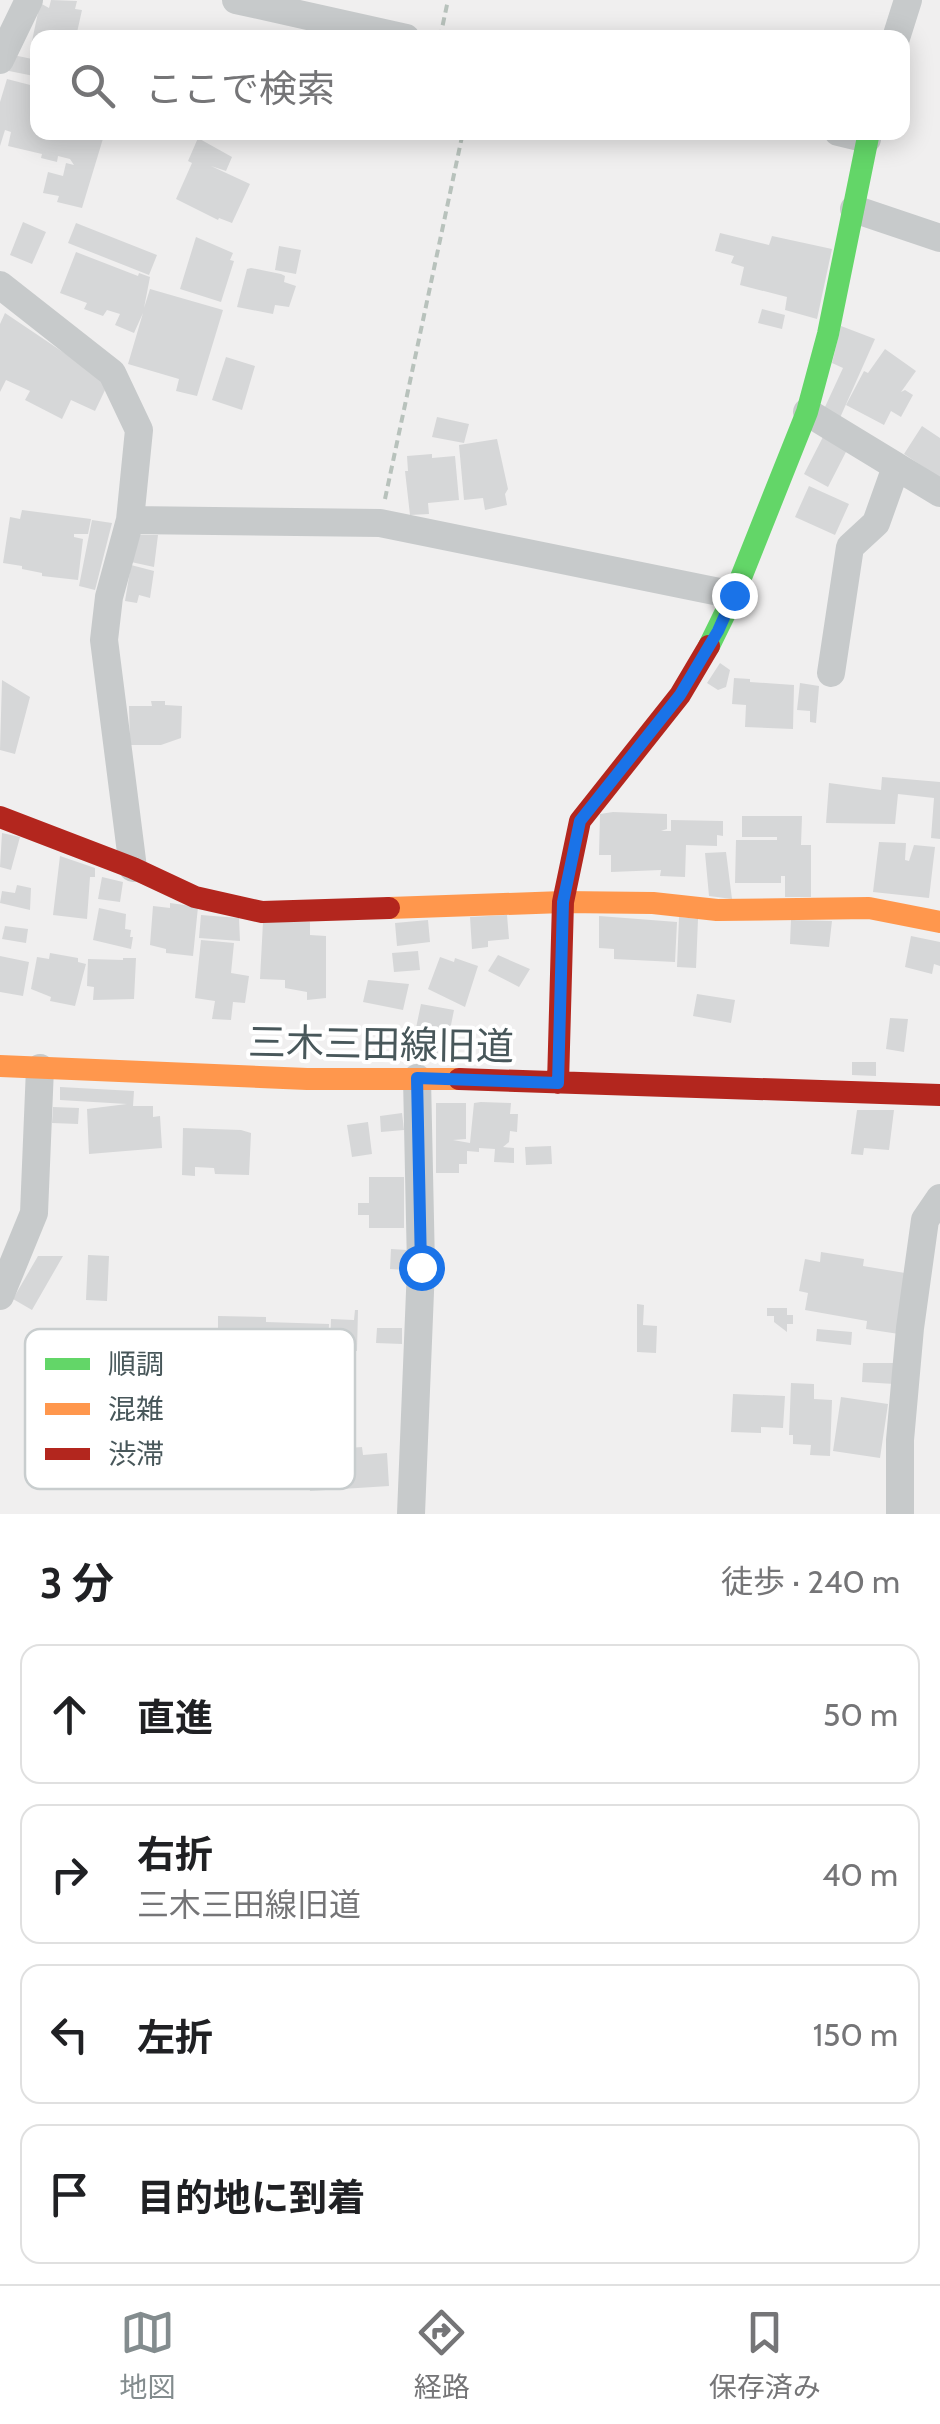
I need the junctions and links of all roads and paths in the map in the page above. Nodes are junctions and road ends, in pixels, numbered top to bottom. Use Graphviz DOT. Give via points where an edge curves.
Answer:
graph roads {
  1 [pos="28,0"];
  2 [pos="236,0"];
  3 [pos="448,0"];
  4 [pos="908,0"];
  5 [pos="370,30"];
  6 [pos="442,30"];
  7 [pos="899,30"];
  8 [pos="0,60"];
  9 [pos="461,140"];
  10 [pos="867,140"];
  11 [pos="854,209"];
  12 [pos="940,238"];
  13 [pos="0,285"];
  14 [pos="806,412"];
  15 [pos="896,466"];
  16 [pos="940,494"];
  17 [pos="130,520"];
  18 [pos="380,523"];
  19 [pos="734,595"];
  20 [pos="831,673"];
  21 [pos="0,817"];
  22 [pos="132,868"];
  23 [pos="563,902"];
  24 [pos="940,922"];
  25 [pos="0,1066"];
  26 [pos="40,1068"];
  27 [pos="417,1078"];
  28 [pos="558,1083"];
  29 [pos="940,1095"];
  30 [pos="940,1198"];
  31 [pos="0,1296"];
  32 [pos="411,1514"];
  33 [pos="900,1514"];
  1 -- 8 [label="street"];
  2 -- 5 [label="street"];
  3 -- 6 [label="path"];
  4 -- 7 [label="street"];
  9 -- 18 [label="path"];
  10 -- 11 [label="street"];
  11 -- 12 [label="street"];
  11 -- 14 [label="street"];
  13 -- 17 [label="street" via="112,373 139,430"];
  14 -- 15 [label="street"];
  14 -- 19 [label="street"];
  15 -- 16 [label="street"];
  15 -- 20 [label="street" via="876,524 850,547"];
  17 -- 18 [label="street"];
  17 -- 22 [label="street" via="104,640"];
  18 -- 19 [label="street"];
  19 -- 23 [label="street" via="680,695 580,821"];
  21 -- 22 [label="street"];
  22 -- 23 [label="street" via="195,897 262,912"];
  23 -- 24 [label="street" via="869,908"];
  23 -- 28 [label="street"];
  25 -- 26 [label="street, 三木三田線旧道"];
  26 -- 27 [label="street, 三木三田線旧道"];
  26 -- 31 [label="street" via="34,1214"];
  27 -- 28 [label="street, 三木三田線旧道"];
  27 -- 32 [label="street" via="421,1267"];
  28 -- 29 [label="street, 三木三田線旧道"];
  30 -- 33 [label="street" via="925,1220 910,1328"];
}
